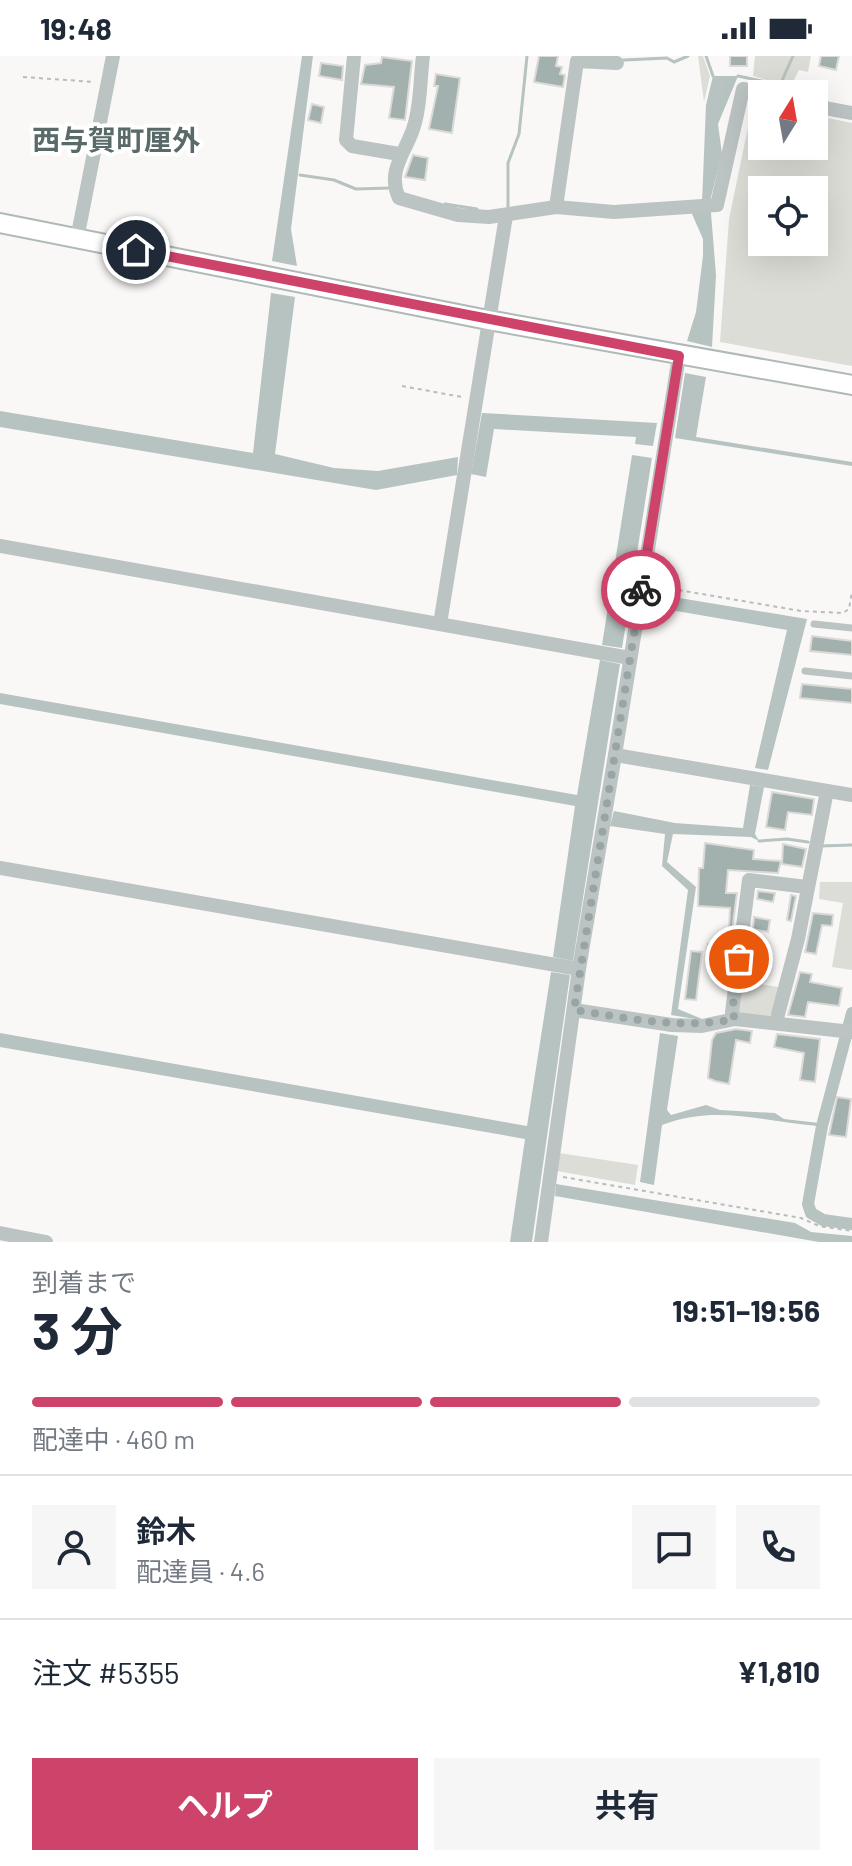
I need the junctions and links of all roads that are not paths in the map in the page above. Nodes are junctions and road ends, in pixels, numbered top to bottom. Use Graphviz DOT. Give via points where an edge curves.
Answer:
graph roads {
  1 [pos="113,56"];
  2 [pos="354,56"];
  3 [pos="423,56"];
  4 [pos="577,58"];
  5 [pos="617,63"];
  6 [pos="748,90"];
  7 [pos="828,109"];
  8 [pos="852,113"];
  9 [pos="399,154"];
  10 [pos="556,207"];
  11 [pos="506,216"];
  12 [pos="0,223"];
  13 [pos="77,239"];
  14 [pos="488,320"];
  15 [pos="679,356"];
  16 [pos="852,385"];
  17 [pos="0,546"];
  18 [pos="440,624"];
  19 [pos="814,624"];
  20 [pos="852,628"];
  21 [pos="630,658"];
  22 [pos="805,671"];
  23 [pos="852,676"];
  24 [pos="615,755"];
  25 [pos="827,791"];
  26 [pos="852,795"];
  27 [pos="0,868"];
  28 [pos="807,887"];
  29 [pos="579,969"];
  30 [pos="574,1010"];
  31 [pos="735,1019"];
  32 [pos="776,1022"];
  33 [pos="847,1032"];
  34 [pos="0,1233"];
  35 [pos="46,1242"];
  36 [pos="541,1242"];
  1 -- 13 [label="street"];
  2 -- 9 [label="street" via="346,140 352,146"];
  3 -- 9 [label="street" via="414,127"];
  4 -- 5 [label="street"];
  4 -- 10 [label="street"];
  6 -- 10 [label="street" via="743,89 717,205 614,212"];
  7 -- 8 [label="street"];
  9 -- 11 [label="street" via="394,180 399,198 458,215"];
  10 -- 11 [label="street"];
  11 -- 14 [label="street"];
  12 -- 13 [label="street"];
  13 -- 14 [label="street"];
  14 -- 15 [label="street"];
  14 -- 18 [label="street"];
  15 -- 16 [label="street"];
  15 -- 21 [label="street"];
  17 -- 18 [label="street"];
  18 -- 21 [label="street"];
  19 -- 20 [label="lane"];
  21 -- 24 [label="street"];
  22 -- 23 [label="lane"];
  24 -- 25 [label="street"];
  24 -- 29 [label="street"];
  25 -- 26 [label="street"];
  25 -- 28 [label="street"];
  27 -- 29 [label="street"];
  28 -- 31 [label="street" via="749,880"];
  28 -- 32 [label="street"];
  29 -- 30 [label="street"];
  30 -- 31 [label="street" via="672,1025"];
  30 -- 36 [label="street"];
  31 -- 32 [label="street"];
  32 -- 33 [label="street"];
  34 -- 35 [label="street"];
}
